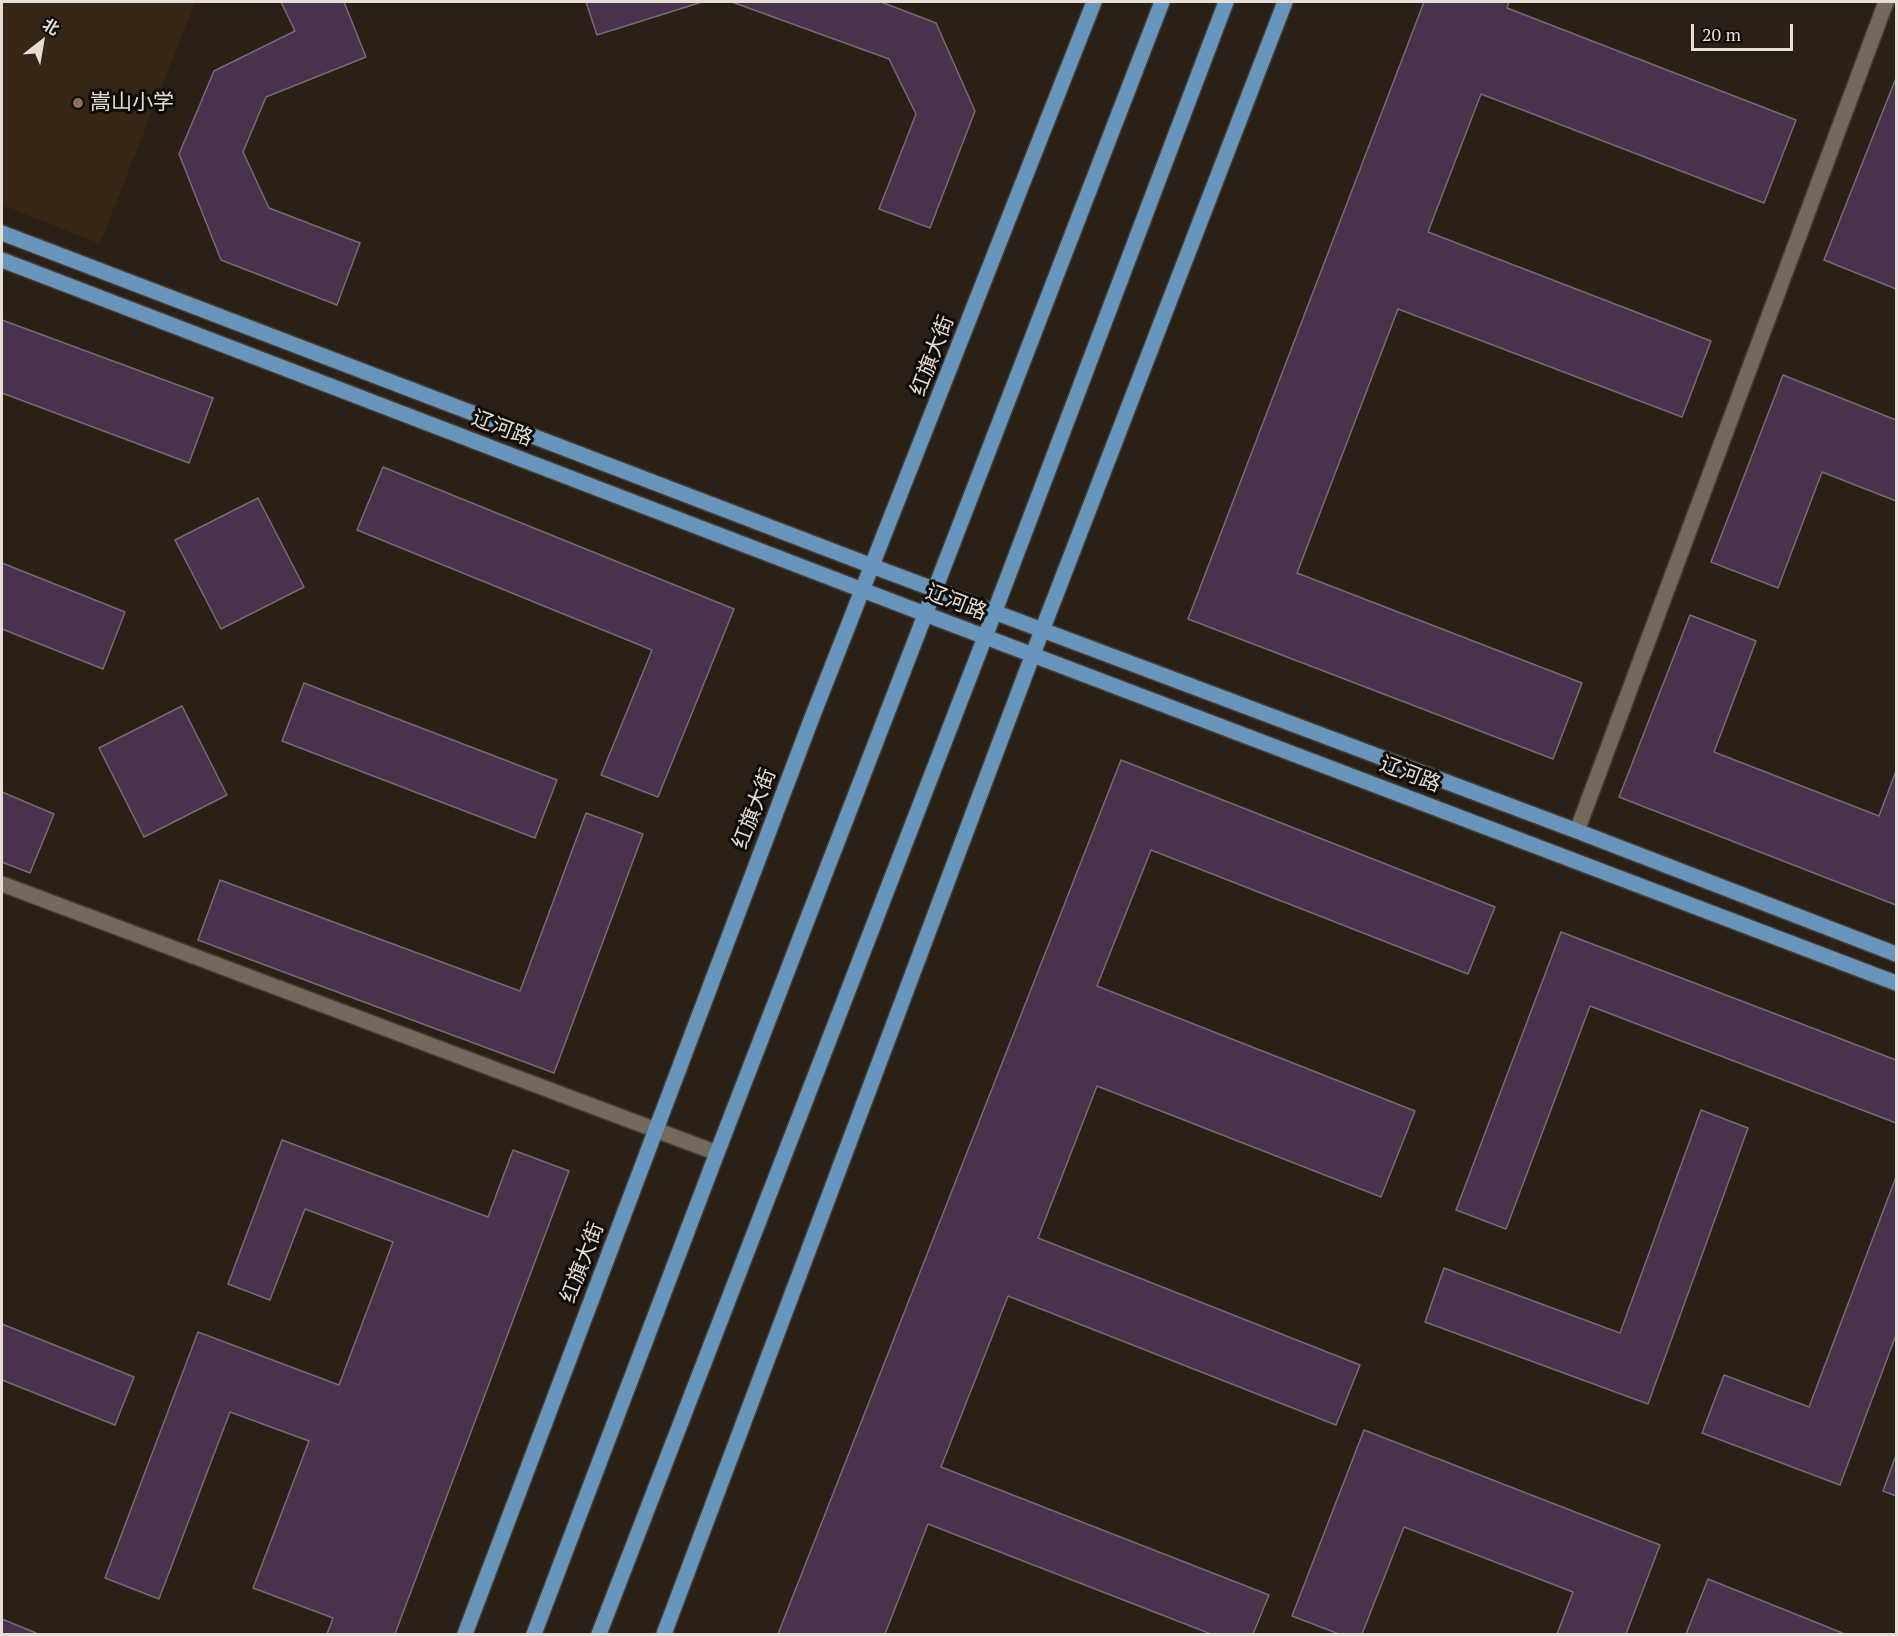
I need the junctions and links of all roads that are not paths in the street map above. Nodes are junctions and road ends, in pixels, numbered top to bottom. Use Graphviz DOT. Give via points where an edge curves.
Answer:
graph roads {
  1 [pos="1094,2"];
  2 [pos="1162,2"];
  3 [pos="1226,2"];
  4 [pos="1285,2"];
  5 [pos="1886,2"];
  6 [pos="2,233"];
  7 [pos="2,260"];
  8 [pos="872,566"];
  9 [pos="863,590"];
  10 [pos="936,590"];
  11 [pos="994,612"];
  12 [pos="925,614"];
  13 [pos="1042,631"];
  14 [pos="985,637"];
  15 [pos="1033,654"];
  16 [pos="1577,831"];
  17 [pos="2,884"];
  18 [pos="1896,954"];
  19 [pos="1896,983"];
  20 [pos="656,1130"];
  21 [pos="717,1153"];
  22 [pos="465,1635"];
  23 [pos="534,1635"];
  24 [pos="598,1635"];
  25 [pos="664,1635"];
  1 -- 8 [label="main road, 红旗大街"];
  2 -- 10 [label="main road"];
  3 -- 11 [label="main road"];
  4 -- 13 [label="main road"];
  5 -- 16 [label="street"];
  6 -- 8 [label="main road, 辽河路"];
  7 -- 9 [label="main road, 辽河路"];
  8 -- 9 [label="main road, 红旗大街"];
  8 -- 10 [label="main road, 辽河路"];
  9 -- 12 [label="main road, 辽河路"];
  9 -- 20 [label="main road, 红旗大街"];
  10 -- 11 [label="main road, 辽河路"];
  10 -- 12 [label="main road"];
  11 -- 13 [label="main road, 辽河路"];
  11 -- 14 [label="main road"];
  12 -- 14 [label="main road, 辽河路"];
  12 -- 21 [label="main road"];
  13 -- 15 [label="main road"];
  13 -- 16 [label="main road, 辽河路"];
  14 -- 15 [label="main road, 辽河路"];
  14 -- 24 [label="main road"];
  15 -- 19 [label="main road, 辽河路"];
  15 -- 25 [label="main road"];
  16 -- 18 [label="main road, 辽河路"];
  17 -- 20 [label="street"];
  20 -- 21 [label="street"];
  20 -- 22 [label="main road, 红旗大街"];
  21 -- 23 [label="main road"];
}
